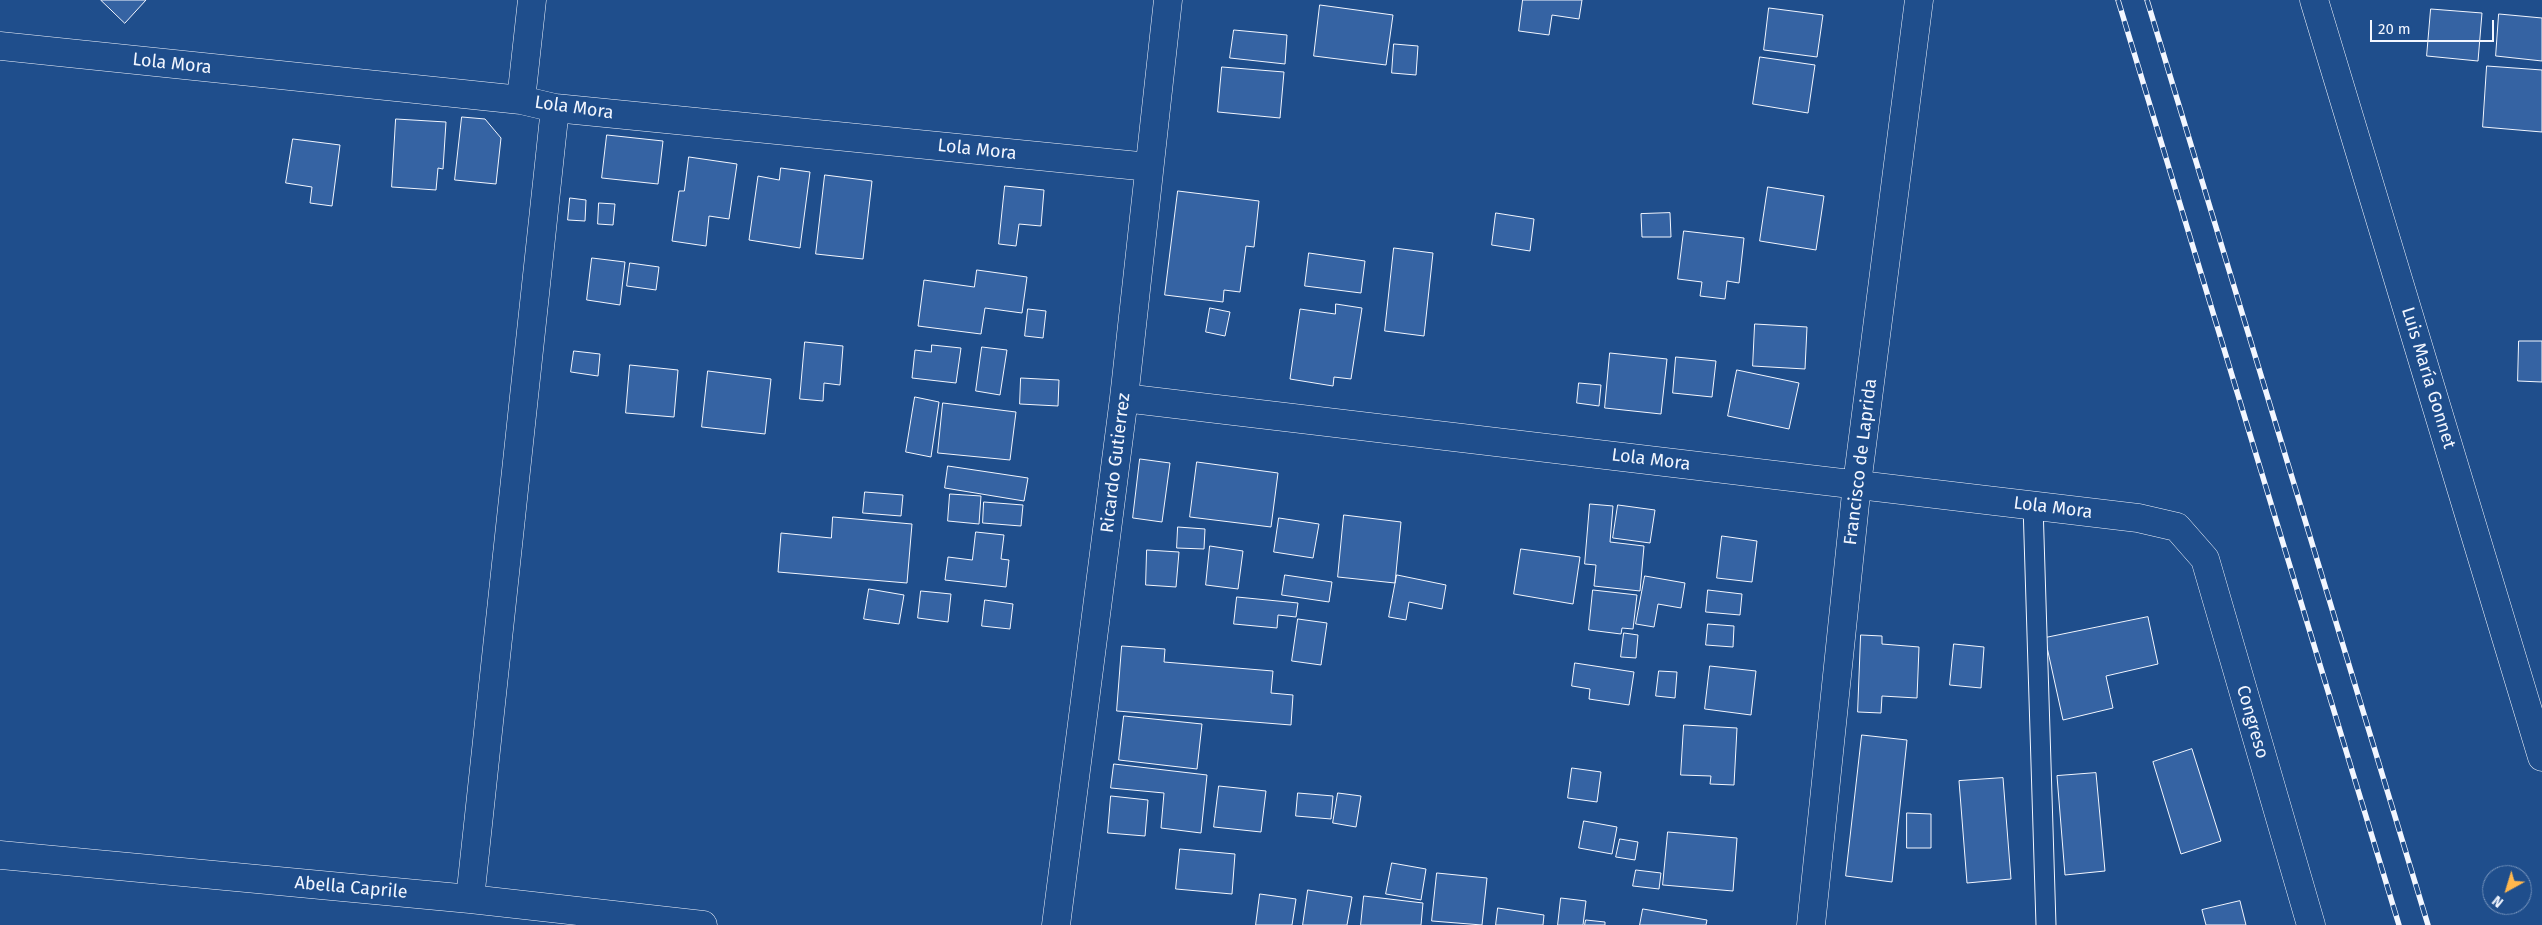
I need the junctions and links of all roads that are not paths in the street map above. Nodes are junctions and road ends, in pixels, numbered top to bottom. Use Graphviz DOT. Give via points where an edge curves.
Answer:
graph roads {
  1 [pos="532,0"];
  2 [pos="1168,0"];
  3 [pos="1920,0"];
  4 [pos="2314,0"];
  5 [pos="0,46"];
  6 [pos="521,100"];
  7 [pos="554,108"];
  8 [pos="1149,167"];
  9 [pos="1124,398"];
  10 [pos="1857,484"];
  11 [pos="2033,505"];
  12 [pos="2177,527"];
  13 [pos="2542,757"];
  14 [pos="0,855"];
  15 [pos="470,899"];
  16 [pos="702,925"];
  17 [pos="1056,925"];
  18 [pos="1811,925"];
  19 [pos="2046,925"];
  20 [pos="2311,925"];
  1 -- 6 [label="street"];
  2 -- 8 [label="street, Ricardo Gutierrez"];
  3 -- 10 [label="street, Francisco de Laprida"];
  4 -- 13 [label="street, Luis María Gonnet"];
  5 -- 6 [label="street, Lola Mora"];
  6 -- 7 [label="street, Lola Mora"];
  7 -- 8 [label="street, Lola Mora"];
  7 -- 15 [label="street"];
  8 -- 9 [label="street, Ricardo Gutierrez"];
  9 -- 10 [label="street, Lola Mora"];
  9 -- 17 [label="street, Ricardo Gutierrez"];
  10 -- 11 [label="street, Lola Mora"];
  10 -- 18 [label="street, Francisco de Laprida"];
  11 -- 12 [label="street, Lola Mora" via="2138,518"];
  11 -- 19 [label="lane"];
  12 -- 20 [label="street, Congreso" via="2205,559"];
  14 -- 15 [label="street, Abella Caprile"];
  15 -- 16 [label="street, Abella Caprile"];
}
